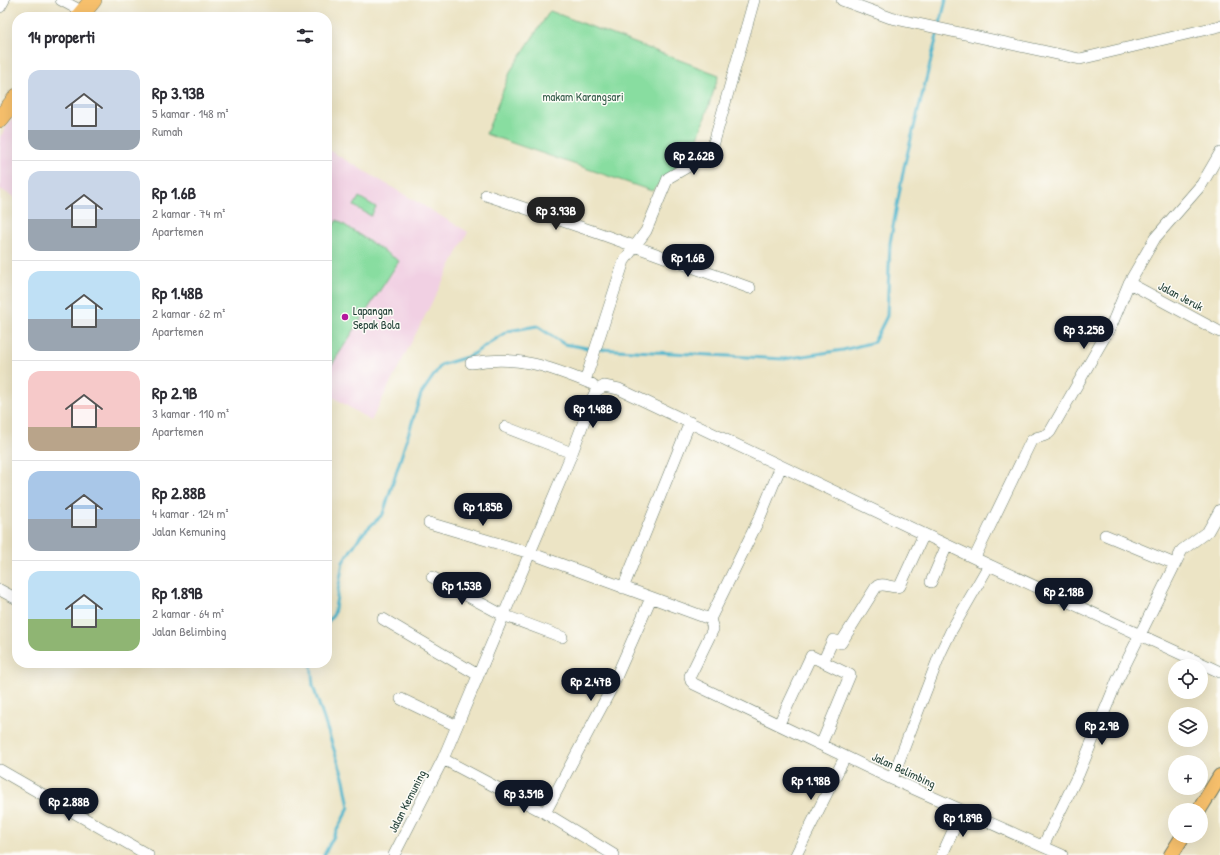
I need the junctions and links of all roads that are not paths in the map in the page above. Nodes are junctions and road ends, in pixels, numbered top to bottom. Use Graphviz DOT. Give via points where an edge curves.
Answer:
graph roads {
  1 [pos="4,0"];
  2 [pos="61,0"];
  3 [pos="754,0"];
  4 [pos="842,0"];
  5 [pos="0,7"];
  6 [pos="85,7"];
  7 [pos="1220,26"];
  8 [pos="12,104"];
  9 [pos="0,120"];
  10 [pos="1220,153"];
  11 [pos="486,195"];
  12 [pos="634,246"];
  13 [pos="1129,283"];
  14 [pos="750,288"];
  15 [pos="1220,332"];
  16 [pos="471,363"];
  17 [pos="585,381"];
  18 [pos="600,387"];
  19 [pos="690,422"];
  20 [pos="505,428"];
  21 [pos="572,453"];
  22 [pos="782,466"];
  23 [pos="1220,510"];
  24 [pos="429,523"];
  25 [pos="922,532"];
  26 [pos="1105,535"];
  27 [pos="948,544"];
  28 [pos="530,553"];
  29 [pos="975,557"];
  30 [pos="1175,564"];
  31 [pos="989,565"];
  32 [pos="432,577"];
  33 [pos="931,582"];
  34 [pos="623,588"];
  35 [pos="0,590"];
  36 [pos="12,596"];
  37 [pos="651,598"];
  38 [pos="503,615"];
  39 [pos="383,619"];
  40 [pos="710,619"];
  41 [pos="1141,635"];
  42 [pos="562,637"];
  43 [pos="823,662"];
  44 [pos="1220,672"];
  45 [pos="478,675"];
  46 [pos="401,699"];
  47 [pos="779,724"];
  48 [pos="457,726"];
  49 [pos="821,745"];
  50 [pos="845,757"];
  51 [pos="443,759"];
  52 [pos="0,770"];
  53 [pos="1220,776"];
  54 [pos="892,779"];
  55 [pos="1203,803"];
  56 [pos="962,811"];
  57 [pos="545,813"];
  58 [pos="1179,843"];
  59 [pos="1043,846"];
  60 [pos="1172,854"];
  61 [pos="148,855"];
  62 [pos="394,855"];
  63 [pos="614,855"];
  64 [pos="796,855"];
  65 [pos="942,855"];
  66 [pos="1062,855"];
  1 -- 5 [label="street"];
  2 -- 6 [label="street"];
  3 -- 12 [label="street" via="713,146 701,159 668,178 646,231"];
  4 -- 7 [label="street" via="878,14 925,26 1080,60"];
  8 -- 9 [label="highway"];
  10 -- 13 [label="street" via="1202,184 1154,238"];
  11 -- 12 [label="street"];
  12 -- 14 [label="street"];
  12 -- 17 [label="street" via="624,261"];
  13 -- 15 [label="street, Jalan Jeruk"];
  13 -- 29 [label="street" via="1112,324 1050,432 1045,437 1037,437 1031,441"];
  16 -- 17 [label="street" via="506,359 530,362"];
  17 -- 18 [label="street"];
  18 -- 19 [label="street" via="619,389"];
  18 -- 21 [label="street, Jalan Kemuning" via="591,402"];
  19 -- 22 [label="street"];
  19 -- 34 [label="street"];
  20 -- 21 [label="street"];
  21 -- 28 [label="street, Jalan Kemuning"];
  22 -- 25 [label="street"];
  22 -- 40 [label="street"];
  23 -- 30 [label="street" via="1208,531 1184,547"];
  24 -- 28 [label="street"];
  25 -- 27 [label="street"];
  25 -- 43 [label="street" via="900,586 895,588 878,585 861,607 841,643 833,640"];
  26 -- 30 [label="street"];
  27 -- 29 [label="street"];
  27 -- 33 [label="street"];
  28 -- 34 [label="street"];
  28 -- 38 [label="street, Jalan Kemuning"];
  29 -- 31 [label="street"];
  30 -- 41 [label="street"];
  31 -- 41 [label="street"];
  31 -- 54 [label="street" via="940,654"];
  32 -- 38 [label="street"];
  34 -- 37 [label="street"];
  35 -- 36 [label="street"];
  37 -- 40 [label="street"];
  37 -- 57 [label="street" via="610,691"];
  38 -- 42 [label="street"];
  38 -- 45 [label="street, Jalan Kemuning"];
  39 -- 45 [label="street"];
  40 -- 47 [label="street, Jalan Belimbing" via="713,629 690,676 691,681"];
  41 -- 44 [label="street"];
  41 -- 59 [label="street" via="1117,681 1078,773"];
  43 -- 47 [label="street" via="810,656"];
  43 -- 49 [label="street" via="850,675"];
  45 -- 48 [label="street, Jalan Kemuning"];
  46 -- 48 [label="street"];
  47 -- 49 [label="street, Jalan Belimbing"];
  48 -- 51 [label="street, Jalan Kemuning"];
  49 -- 50 [label="street, Jalan Belimbing"];
  50 -- 54 [label="street, Jalan Belimbing"];
  50 -- 64 [label="street"];
  51 -- 57 [label="street"];
  51 -- 62 [label="street, Jalan Kemuning"];
  52 -- 61 [label="street"];
  53 -- 55 [label="main road"];
  54 -- 56 [label="street, Jalan Belimbing"];
  56 -- 59 [label="street, Jalan Belimbing"];
  56 -- 65 [label="street"];
  57 -- 63 [label="street"];
  58 -- 60 [label="main road"];
  59 -- 66 [label="street, Jalan Belimbing"];
}
